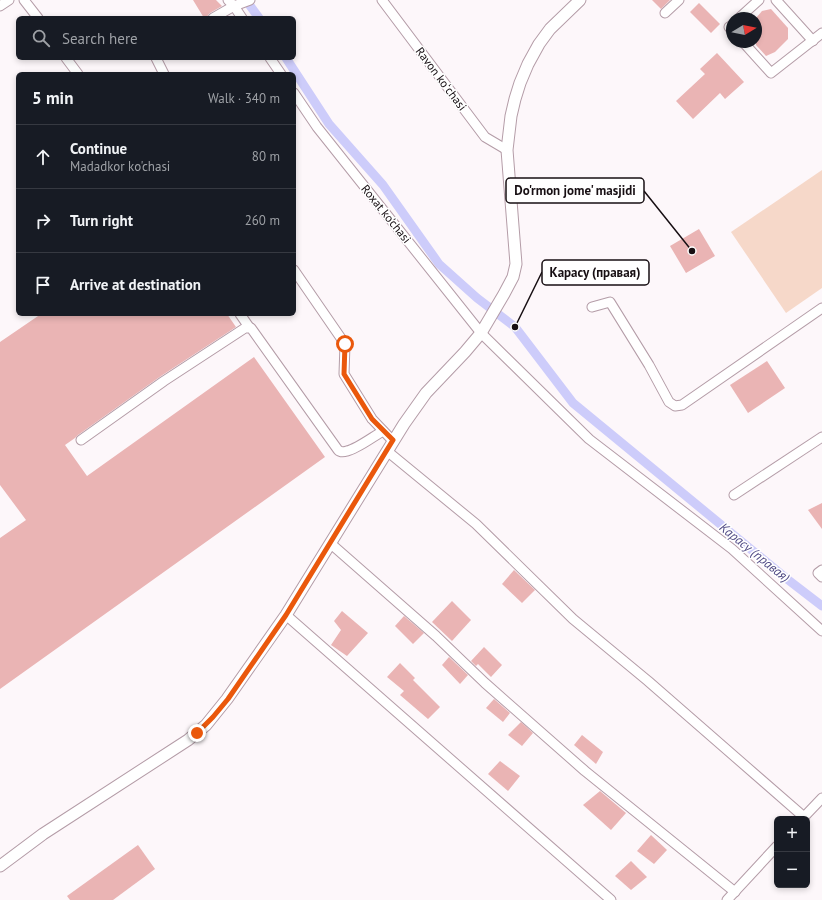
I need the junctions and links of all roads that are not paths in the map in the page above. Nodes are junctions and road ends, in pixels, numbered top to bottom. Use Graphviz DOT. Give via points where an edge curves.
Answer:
graph roads {
  1 [pos="9,0"];
  2 [pos="24,0"];
  3 [pos="250,0"];
  4 [pos="382,0"];
  5 [pos="580,0"];
  6 [pos="679,0"];
  7 [pos="759,0"];
  8 [pos="776,0"];
  9 [pos="231,3"];
  10 [pos="0,6"];
  11 [pos="746,12"];
  12 [pos="665,13"];
  13 [pos="36,16"];
  14 [pos="215,16"];
  15 [pos="241,16"];
  16 [pos="822,34"];
  17 [pos="813,41"];
  18 [pos="749,48"];
  19 [pos="68,60"];
  20 [pos="157,60"];
  21 [pos="271,60"];
  22 [pos="76,72"];
  23 [pos="163,72"];
  24 [pos="280,72"];
  25 [pos="296,96"];
  26 [pos="507,150"];
  27 [pos="296,273"];
  28 [pos="592,307"];
  29 [pos="822,308"];
  30 [pos="241,316"];
  31 [pos="249,327"];
  32 [pos="482,330"];
  33 [pos="383,431"];
  34 [pos="822,437"];
  35 [pos="81,440"];
  36 [pos="393,440"];
  37 [pos="387,451"];
  38 [pos="734,495"];
  39 [pos="330,543"];
  40 [pos="286,615"];
  41 [pos="822,631"];
  42 [pos="822,798"];
  43 [pos="801,816"];
  44 [pos="805,816"];
  45 [pos="774,849"];
  46 [pos="0,866"];
  47 [pos="735,892"];
  48 [pos="611,900"];
  49 [pos="727,900"];
  1 -- 10 [label="street"];
  2 -- 13 [label="street"];
  3 -- 9 [label="street"];
  4 -- 26 [label="street, Ravon koʻchasi" via="485,137"];
  5 -- 26 [label="main road" via="550,29 528,64 511,116"];
  6 -- 12 [label="street"];
  7 -- 11 [label="street"];
  8 -- 17 [label="street"];
  9 -- 14 [label="street"];
  9 -- 15 [label="street"];
  16 -- 17 [label="street"];
  17 -- 18 [label="street" via="772,73"];
  19 -- 22 [label="street"];
  20 -- 23 [label="street"];
  21 -- 24 [label="street"];
  25 -- 32 [label="street, Roxat ko'chasi" via="317,127"];
  26 -- 32 [label="main road" via="515,268 504,294"];
  27 -- 33 [label="street" via="345,344 344,374 372,419"];
  28 -- 29 [label="street" via="610,302 669,402 676,406 682,405"];
  30 -- 31 [label="street"];
  31 -- 33 [label="street" via="340,452 360,445"];
  31 -- 35 [label="street" via="164,381"];
  32 -- 36 [label="main road" via="426,393"];
  32 -- 41 [label="street, Roxat ko'chasi" via="589,439 732,549"];
  33 -- 36 [label="street"];
  34 -- 38 [label="street"];
  36 -- 37 [label="main road"];
  37 -- 39 [label="main road"];
  37 -- 43 [label="street" via="476,524 573,619 648,681"];
  39 -- 40 [label="main road"];
  39 -- 47 [label="street" via="585,771"];
  40 -- 46 [label="main road" via="228,699 197,733 43,834"];
  40 -- 48 [label="street"];
  42 -- 44 [label="street"];
  45 -- 47 [label="street"];
  47 -- 49 [label="street"];
}
